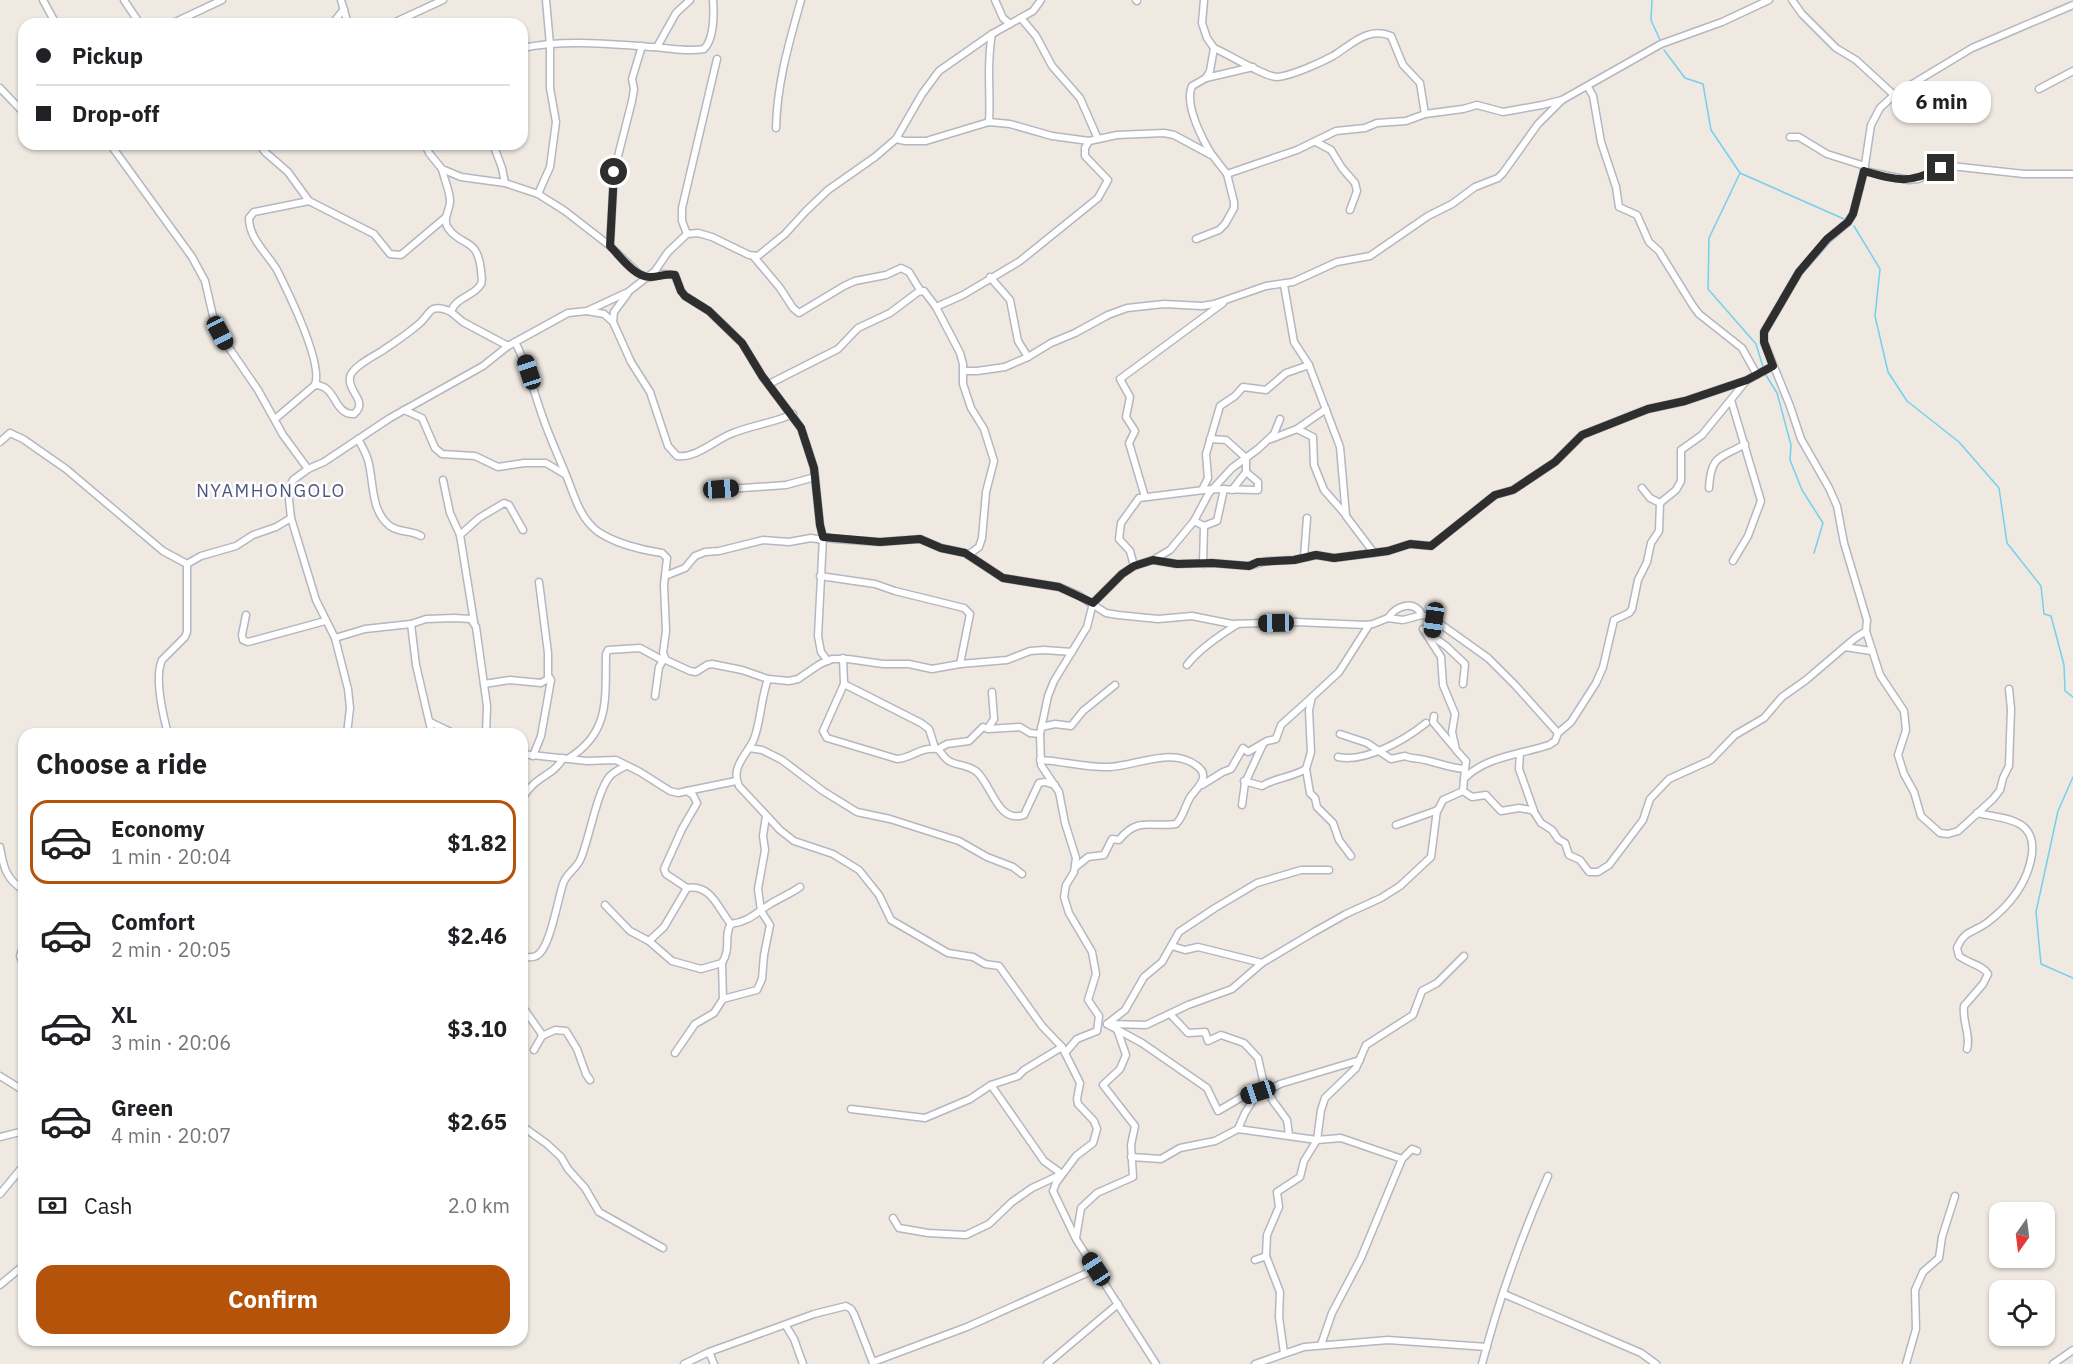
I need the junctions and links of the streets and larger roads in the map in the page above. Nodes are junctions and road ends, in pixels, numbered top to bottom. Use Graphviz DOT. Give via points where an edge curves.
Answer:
graph roads {
  1 [pos="43,0"];
  2 [pos="124,0"];
  3 [pos="222,0"];
  4 [pos="351,0"];
  5 [pos="443,0"];
  6 [pos="546,0"];
  7 [pos="690,0"];
  8 [pos="712,0"];
  9 [pos="801,0"];
  10 [pos="995,0"];
  11 [pos="1041,0"];
  12 [pos="1204,0"];
  13 [pos="1769,0"];
  14 [pos="1792,0"];
  15 [pos="343,4"];
  16 [pos="2073,5"];
  17 [pos="53,18"];
  18 [pos="136,18"];
  19 [pos="184,18"];
  20 [pos="335,18"];
  21 [pos="404,18"];
  22 [pos="1021,18"];
  23 [pos="1010,24"];
  24 [pos="992,34"];
  25 [pos="550,45"];
  26 [pos="642,46"];
  27 [pos="528,47"];
  28 [pos="657,47"];
  29 [pos="1214,48"];
  30 [pos="717,60"];
  31 [pos="1253,67"];
  32 [pos="2073,71"];
  33 [pos="1206,78"];
  34 [pos="1588,87"];
  35 [pos="0,88"];
  36 [pos="2039,89"];
  37 [pos="1894,95"];
  38 [pos="1562,100"];
  39 [pos="18,107"];
  40 [pos="1425,114"];
  41 [pos="989,122"];
  42 [pos="776,128"];
  43 [pos="1790,137"];
  44 [pos="896,139"];
  45 [pos="1098,139"];
  46 [pos="1089,141"];
  47 [pos="1316,142"];
  48 [pos="114,150"];
  49 [pos="265,150"];
  50 [pos="428,150"];
  51 [pos="495,150"];
  52 [pos="1213,156"];
  53 [pos="1865,168"];
  54 [pos="442,169"];
  55 [pos="1227,174"];
  56 [pos="2073,174"];
  57 [pos="505,183"];
  58 [pos="538,194"];
  59 [pos="309,201"];
  60 [pos="1350,210"];
  61 [pos="446,217"];
  62 [pos="687,234"];
  63 [pos="1196,239"];
  64 [pos="610,246"];
  65 [pos="754,257"];
  66 [pos="990,277"];
  67 [pos="648,278"];
  68 [pos="1284,285"];
  69 [pos="920,290"];
  70 [pos="628,292"];
  71 [pos="1227,300"];
  72 [pos="936,307"];
  73 [pos="587,311"];
  74 [pos="451,312"];
  75 [pos="613,322"];
  76 [pos="515,342"];
  77 [pos="508,346"];
  78 [pos="1028,357"];
  79 [pos="1309,365"];
  80 [pos="1773,366"];
  81 [pos="963,371"];
  82 [pos="1757,375"];
  83 [pos="1747,380"];
  84 [pos="769,384"];
  85 [pos="315,385"];
  86 [pos="1731,400"];
  87 [pos="1326,409"];
  88 [pos="404,410"];
  89 [pos="793,414"];
  90 [pos="274,419"];
  91 [pos="1280,419"];
  92 [pos="1297,429"];
  93 [pos="358,439"];
  94 [pos="1210,439"];
  95 [pos="1267,440"];
  96 [pos="0,442"];
  97 [pos="1745,444"];
  98 [pos="1246,458"];
  99 [pos="308,469"];
  100 [pos="1246,472"];
  101 [pos="567,476"];
  102 [pos="815,477"];
  103 [pos="443,480"];
  104 [pos="1642,488"];
  105 [pos="1709,488"];
  106 [pos="1212,489"];
  107 [pos="1224,489"];
  108 [pos="1232,489"];
  109 [pos="714,490"];
  110 [pos="1202,490"];
  111 [pos="1145,497"];
  112 [pos="1660,503"];
  113 [pos="1346,516"];
  114 [pos="291,518"];
  115 [pos="1307,518"];
  116 [pos="1194,521"];
  117 [pos="1204,526"];
  118 [pos="524,530"];
  119 [pos="460,535"];
  120 [pos="421,536"];
  121 [pos="823,538"];
  122 [pos="1374,553"];
  123 [pos="968,555"];
  124 [pos="1304,557"];
  125 [pos="1153,560"];
  126 [pos="1733,561"];
  127 [pos="187,564"];
  128 [pos="1203,564"];
  129 [pos="1134,566"];
  130 [pos="665,576"];
  131 [pos="820,576"];
  132 [pos="538,582"];
  133 [pos="1093,603"];
  134 [pos="246,615"];
  135 [pos="1422,615"];
  136 [pos="1388,618"];
  137 [pos="1434,620"];
  138 [pos="326,621"];
  139 [pos="474,622"];
  140 [pos="411,624"];
  141 [pos="1238,624"];
  142 [pos="1369,625"];
  143 [pos="1423,630"];
  144 [pos="1866,631"];
  145 [pos="335,638"];
  146 [pos="1845,647"];
  147 [pos="1871,651"];
  148 [pos="1072,652"];
  149 [pos="843,658"];
  150 [pos="663,659"];
  151 [pos="828,661"];
  152 [pos="960,664"];
  153 [pos="1187,665"];
  154 [pos="549,677"];
  155 [pos="768,679"];
  156 [pos="484,684"];
  157 [pos="844,684"];
  158 [pos="1463,684"];
  159 [pos="1115,685"];
  160 [pos="2009,688"];
  161 [pos="992,692"];
  162 [pos="655,696"];
  163 [pos="1312,697"];
  164 [pos="1434,716"];
  165 [pos="430,722"];
  166 [pos="1426,723"];
  167 [pos="167,728"];
  168 [pos="348,728"];
  169 [pos="431,728"];
  170 [pos="442,728"];
  171 [pos="487,728"];
  172 [pos="988,728"];
  173 [pos="1041,730"];
  174 [pos="1558,733"];
  175 [pos="1340,734"];
  176 [pos="1263,743"];
  177 [pos="749,747"];
  178 [pos="936,749"];
  179 [pos="1379,750"];
  180 [pos="1456,750"];
  181 [pos="1520,753"];
  182 [pos="528,755"];
  183 [pos="533,756"];
  184 [pos="1338,757"];
  185 [pos="566,759"];
  186 [pos="1040,760"];
  187 [pos="626,766"];
  188 [pos="1306,769"];
  189 [pos="1465,769"];
  190 [pos="736,781"];
  191 [pos="1245,781"];
  192 [pos="1463,783"];
  193 [pos="1202,785"];
  194 [pos="1055,786"];
  195 [pos="528,790"];
  196 [pos="687,791"];
  197 [pos="1463,791"];
  198 [pos="1242,805"];
  199 [pos="1437,810"];
  200 [pos="1534,812"];
  201 [pos="1977,813"];
  202 [pos="766,816"];
  203 [pos="1396,825"];
  204 [pos="0,847"];
  205 [pos="1351,856"];
  206 [pos="1075,868"];
  207 [pos="1329,870"];
  208 [pos="1022,874"];
  209 [pos="18,886"];
  210 [pos="800,887"];
  211 [pos="687,888"];
  212 [pos="605,905"];
  213 [pos="762,911"];
  214 [pos="731,924"];
  215 [pos="649,941"];
  216 [pos="1172,946"];
  217 [pos="1464,956"];
  218 [pos="528,957"];
  219 [pos="722,963"];
  220 [pos="1262,963"];
  221 [pos="723,999"];
  222 [pos="528,1014"];
  223 [pos="1170,1014"];
  224 [pos="1107,1024"];
  225 [pos="1117,1029"];
  226 [pos="542,1036"];
  227 [pos="1967,1049"];
  228 [pos="534,1050"];
  229 [pos="1063,1050"];
  230 [pos="675,1053"];
  231 [pos="1360,1060"];
  232 [pos="0,1076"];
  233 [pos="590,1080"];
  234 [pos="991,1085"];
  235 [pos="18,1086"];
  236 [pos="1268,1091"];
  237 [pos="1258,1092"];
  238 [pos="851,1109"];
  239 [pos="1238,1129"];
  240 [pos="528,1130"];
  241 [pos="18,1132"];
  242 [pos="1289,1135"];
  243 [pos="1,1136"];
  244 [pos="1317,1140"];
  245 [pos="1417,1150"];
  246 [pos="1131,1157"];
  247 [pos="1402,1159"];
  248 [pos="18,1172"];
  249 [pos="1062,1174"];
  250 [pos="1548,1176"];
  251 [pos="0,1194"];
  252 [pos="1955,1196"];
  253 [pos="893,1218"];
  254 [pos="1076,1239"];
  255 [pos="663,1248"];
  256 [pos="1266,1256"];
  257 [pos="1255,1260"];
  258 [pos="1096,1269"];
  259 [pos="18,1271"];
  260 [pos="0,1285"];
  261 [pos="1504,1294"];
  262 [pos="1118,1304"];
  263 [pos="786,1326"];
  264 [pos="1321,1345"];
  265 [pos="1487,1347"];
  266 [pos="2073,1350"];
  267 [pos="709,1352"];
  268 [pos="1284,1353"];
  269 [pos="2073,1357"];
  270 [pos="873,1363"];
  271 [pos="1154,1363"];
  272 [pos="2055,1363"];
  273 [pos="684,1364"];
  274 [pos="714,1364"];
  275 [pos="803,1364"];
  276 [pos="1047,1364"];
  277 [pos="1255,1364"];
  278 [pos="1482,1364"];
  279 [pos="1656,1364"];
  280 [pos="1906,1364"];
  1 -- 17 [label="street"];
  2 -- 18 [label="street"];
  3 -- 19 [label="street"];
  4 -- 15 [label="street"];
  5 -- 21 [label="street"];
  6 -- 25 [label="street"];
  7 -- 28 [label="street" via="676,14"];
  8 -- 28 [label="street" via="711,36 704,49"];
  9 -- 42 [label="street" via="782,68"];
  10 -- 23 [label="street"];
  11 -- 22 [label="street"];
  12 -- 29 [label="street" via="1202,23"];
  13 -- 34 [label="street" via="1661,44"];
  14 -- 37 [label="street" via="1836,48 1856,60"];
  15 -- 20 [label="street"];
  16 -- 37 [label="street" via="1972,48"];
  22 -- 23 [label="street"];
  22 -- 45 [label="street" via="1052,66 1080,98"];
  23 -- 24 [label="street"];
  24 -- 41 [label="street" via="987,74"];
  24 -- 44 [label="street" via="939,71"];
  25 -- 26 [label="street"];
  25 -- 27 [label="street"];
  25 -- 58 [label="street" via="550,88 556,130 550,167"];
  26 -- 28 [label="street"];
  26 -- 64 [label="street" via="632,79 633,101 614,172"];
  29 -- 31 [label="street"];
  29 -- 33 [label="street"];
  30 -- 62 [label="street" via="682,208"];
  31 -- 33 [label="street"];
  31 -- 40 [label="street" via="1271,76 1286,75 1332,56 1365,36 1385,34 1391,36 1404,65 1420,83"];
  32 -- 36 [label="street"];
  33 -- 52 [label="street" via="1192,86 1190,95 1199,132"];
  34 -- 38 [label="street"];
  34 -- 82 [label="street" via="1619,207 1637,215 1648,242 1659,251 1699,314 1742,348"];
  35 -- 39 [label="street"];
  37 -- 53 [label="street" via="1880,108 1871,125"];
  38 -- 40 [label="street" via="1503,112 1477,105"];
  38 -- 68 [label="street" via="1538,124 1497,178 1475,187 1370,256 1337,262"];
  40 -- 47 [label="street" via="1406,121 1336,131"];
  41 -- 44 [label="street" via="926,141"];
  41 -- 46 [label="street"];
  43 -- 53 [label="street" via="1799,137 1827,154"];
  44 -- 65 [label="street" via="837,182 785,234"];
  45 -- 46 [label="street"];
  45 -- 52 [label="street" via="1164,133"];
  46 -- 66 [label="street" via="1085,156 1108,180 1098,198 1020,261"];
  47 -- 55 [label="street"];
  47 -- 60 [label="street" via="1331,150 1355,183 1357,191"];
  48 -- 90 [label="street" via="197,266 220,333"];
  49 -- 59 [label="street"];
  50 -- 54 [label="street"];
  51 -- 57 [label="street"];
  52 -- 55 [label="street"];
  53 -- 56 [label="street" via="1909,180 1951,166 2024,174"];
  53 -- 80 [label="street" via="1853,214 1799,272 1764,332"];
  54 -- 57 [label="street" via="461,177"];
  54 -- 61 [label="street" via="450,199"];
  55 -- 63 [label="street" via="1234,208 1219,230"];
  57 -- 58 [label="street"];
  58 -- 64 [label="street"];
  59 -- 61 [label="street" via="374,234 395,255 401,255"];
  59 -- 85 [label="street" via="254,212 248,221 307,336"];
  61 -- 74 [label="street" via="449,229 476,249 482,280"];
  62 -- 65 [label="street" via="712,237"];
  62 -- 67 [label="street"];
  64 -- 67 [label="street"];
  65 -- 69 [label="street" via="799,313 844,285 901,268 909,272"];
  66 -- 72 [label="street"];
  66 -- 78 [label="street" via="1010,300 1018,341"];
  67 -- 70 [label="street"];
  67 -- 84 [label="street" via="675,275 685,296 709,311 742,343"];
  68 -- 71 [label="street" via="1266,286"];
  68 -- 79 [label="street" via="1294,342"];
  69 -- 72 [label="street"];
  69 -- 84 [label="street" via="899,308 858,328 838,349"];
  70 -- 73 [label="street"];
  70 -- 75 [label="street" via="614,312"];
  71 -- 78 [label="street" via="1202,306 1164,304 1127,308"];
  71 -- 111 [label="street" via="1120,379 1130,397 1126,417 1135,431 1129,443"];
  72 -- 81 [label="street" via="960,353"];
  73 -- 75 [label="street" via="604,314"];
  73 -- 76 [label="street" via="568,314"];
  74 -- 77 [label="street"];
  74 -- 85 [label="street" via="439,308 430,311 351,373 352,387 360,403 354,414 342,411 324,385"];
  75 -- 89 [label="street" via="650,392 668,446 677,456 689,456 733,433"];
  76 -- 77 [label="street"];
  76 -- 101 [label="street"];
  77 -- 88 [label="street" via="483,366"];
  78 -- 81 [label="street" via="1005,367"];
  79 -- 87 [label="street"];
  79 -- 94 [label="street" via="1286,373 1266,390 1243,387 1220,406"];
  80 -- 82 [label="street"];
  80 -- 144 [label="street" via="1800,439 1837,506 1867,620"];
  81 -- 123 [label="street" via="963,384 994,461 986,492 982,538 979,547"];
  82 -- 83 [label="street"];
  83 -- 86 [label="street"];
  83 -- 122 [label="street" via="1648,409 1582,435 1555,462 1513,490 1495,495 1433,545 1410,544"];
  84 -- 89 [label="street"];
  85 -- 90 [label="street"];
  86 -- 97 [label="street"];
  86 -- 112 [label="street" via="1702,435 1681,450 1682,481"];
  87 -- 92 [label="street"];
  87 -- 113 [label="street" via="1340,447"];
  88 -- 93 [label="street"];
  88 -- 101 [label="street" via="422,418 435,448 442,454 475,456 498,467 546,462"];
  89 -- 102 [label="street"];
  90 -- 99 [label="street"];
  91 -- 95 [label="street" via="1278,428"];
  92 -- 95 [label="street"];
  92 -- 113 [label="street" via="1313,437 1314,465 1324,490"];
  93 -- 99 [label="street"];
  93 -- 120 [label="street" via="368,460 384,520 400,531"];
  94 -- 98 [label="street" via="1226,440"];
  94 -- 110 [label="street" via="1206,454 1208,478"];
  95 -- 98 [label="street"];
  96 -- 127 [label="street" via="10,433 32,445 163,551"];
  97 -- 105 [label="street" via="1714,462"];
  97 -- 126 [label="street" via="1761,501 1748,536"];
  98 -- 100 [label="street"];
  98 -- 106 [label="street"];
  99 -- 114 [label="street" via="290,484"];
  100 -- 108 [label="street"];
  100 -- 108 [label="street" via="1258,482 1258,490"];
  101 -- 130 [label="street" via="573,497 596,530 662,553 667,558"];
  102 -- 109 [label="street" via="786,485"];
  102 -- 121 [label="street"];
  103 -- 119 [label="street" via="450,513"];
  104 -- 112 [label="street"];
  106 -- 107 [label="street"];
  106 -- 110 [label="street"];
  106 -- 116 [label="street"];
  107 -- 108 [label="street"];
  107 -- 117 [label="street" via="1217,520"];
  110 -- 111 [label="street"];
  111 -- 129 [label="street" via="1139,498 1121,523 1119,539 1131,551"];
  112 -- 174 [label="street" via="1659,531 1638,580 1632,609 1614,620 1599,677 1577,713"];
  113 -- 122 [label="street"];
  114 -- 127 [label="street" via="236,546"];
  114 -- 138 [label="street" via="306,572"];
  115 -- 124 [label="street"];
  116 -- 117 [label="street"];
  116 -- 125 [label="street" via="1170,550"];
  117 -- 128 [label="street"];
  118 -- 119 [label="street" via="504,503"];
  119 -- 139 [label="street"];
  121 -- 123 [label="street" via="880,542 920,539"];
  121 -- 130 [label="street" via="763,540 705,552 685,568"];
  121 -- 131 [label="street"];
  122 -- 124 [label="street"];
  123 -- 133 [label="street" via="1003,578 1059,587"];
  124 -- 128 [label="street" via="1249,566"];
  125 -- 128 [label="street"];
  125 -- 129 [label="street"];
  127 -- 167 [label="street" via="187,632 160,665 160,693"];
  129 -- 133 [label="street"];
  130 -- 150 [label="street"];
  131 -- 151 [label="street" via="818,644"];
  131 -- 152 [label="street" via="875,584 964,608 970,614"];
  132 -- 154 [label="street" via="546,625"];
  133 -- 141 [label="street" via="1106,613 1118,615 1192,616"];
  133 -- 148 [label="street" via="1087,627"];
  134 -- 138 [label="street" via="242,634 248,642"];
  135 -- 136 [label="street" via="1403,620"];
  135 -- 136 [label="street" via="1408,605 1395,609"];
  135 -- 137 [label="street"];
  136 -- 142 [label="street"];
  137 -- 158 [label="street" via="1432,636 1465,664"];
  137 -- 174 [label="street" via="1488,658"];
  138 -- 145 [label="street"];
  139 -- 140 [label="street" via="454,618"];
  139 -- 156 [label="street"];
  140 -- 145 [label="street" via="365,629"];
  140 -- 165 [label="street" via="418,676"];
  141 -- 142 [label="street"];
  141 -- 153 [label="street" via="1212,641"];
  142 -- 163 [label="street" via="1338,672"];
  143 -- 180 [label="street" via="1441,657 1443,686 1455,714 1452,732"];
  144 -- 146 [label="street"];
  144 -- 147 [label="street"];
  145 -- 168 [label="street" via="348,689"];
  146 -- 147 [label="street"];
  146 -- 200 [label="street" via="1782,697 1764,718 1735,735 1711,760 1669,779 1659,788 1641,822 1604,869 1589,872 1580,860 1569,855 1565,843"];
  147 -- 201 [label="street" via="1880,675 1904,711 1906,730 1898,755 1921,816 1937,832 1948,834 1958,831"];
  148 -- 152 [label="street" via="1030,651 1007,660"];
  148 -- 173 [label="street" via="1048,696"];
  149 -- 151 [label="street"];
  149 -- 152 [label="street" via="932,669"];
  149 -- 157 [label="street"];
  150 -- 155 [label="street" via="690,672 712,664"];
  150 -- 162 [label="street"];
  150 -- 185 [label="street" via="640,648 608,650 601,720 588,745"];
  151 -- 155 [label="street" via="798,679"];
  154 -- 156 [label="street" via="541,683 510,680"];
  154 -- 183 [label="street" via="541,736"];
  155 -- 177 [label="street"];
  156 -- 171 [label="street"];
  157 -- 178 [label="street" via="921,723 929,729"];
  157 -- 178 [label="street" via="823,731 826,738 897,759"];
  159 -- 173 [label="street" via="1071,726 1055,724"];
  160 -- 201 [label="street" via="2008,769 1998,794"];
  161 -- 172 [label="street" via="994,719"];
  163 -- 176 [label="street" via="1281,725 1276,739"];
  163 -- 188 [label="street" via="1311,752"];
  164 -- 180 [label="street" via="1433,722"];
  165 -- 169 [label="street"];
  165 -- 170 [label="street"];
  166 -- 179 [label="street" via="1410,736"];
  172 -- 173 [label="street" via="1020,727 1030,734"];
  172 -- 178 [label="street" via="980,729 969,741"];
  173 -- 186 [label="street"];
  174 -- 181 [label="street" via="1549,745"];
  175 -- 179 [label="street"];
  176 -- 191 [label="street"];
  176 -- 193 [label="street" via="1248,752 1243,748 1231,769"];
  177 -- 190 [label="street" via="738,766"];
  177 -- 208 [label="street" via="782,760 857,812 959,841"];
  178 -- 194 [label="street" via="950,762 975,770 987,782 1002,811 1015,816 1024,815 1039,783"];
  179 -- 184 [label="street" via="1349,759"];
  179 -- 189 [label="street" via="1391,759 1405,756"];
  180 -- 189 [label="street" via="1466,761"];
  181 -- 192 [label="street" via="1480,768"];
  181 -- 200 [label="street" via="1519,769"];
  182 -- 183 [label="street"];
  183 -- 185 [label="street"];
  185 -- 187 [label="street" via="616,760"];
  185 -- 195 [label="street"];
  186 -- 193 [label="street" via="1089,767 1178,758 1200,768 1204,774"];
  186 -- 194 [label="street"];
  187 -- 196 [label="street" via="670,791"];
  187 -- 218 [label="street" via="615,771 603,786 581,859 566,876 550,934 538,956"];
  188 -- 191 [label="street" via="1262,786"];
  188 -- 205 [label="street" via="1317,807 1333,823"];
  189 -- 192 [label="street"];
  190 -- 196 [label="street"];
  190 -- 202 [label="street"];
  191 -- 198 [label="street"];
  192 -- 197 [label="street"];
  193 -- 206 [label="street" via="1176,824 1136,827 1119,840 1112,839 1104,855 1088,856"];
  194 -- 206 [label="street" via="1076,858"];
  196 -- 211 [label="street" via="697,803 664,869"];
  197 -- 199 [label="street" via="1443,800"];
  197 -- 200 [label="street" via="1472,797 1486,795 1501,811 1523,808"];
  199 -- 203 [label="street"];
  199 -- 220 [label="street" via="1431,857 1400,886"];
  201 -- 227 [label="street" via="2022,825 2033,842 2026,876 2008,904 1988,923 1968,932 1957,948 1959,956 1985,968 1989,974 1964,1006"];
  202 -- 213 [label="street" via="758,889"];
  202 -- 229 [label="street" via="794,841 833,854 859,870 896,924 948,953 999,966"];
  204 -- 209 [label="street" via="7,874"];
  206 -- 229 [label="street" via="1064,897 1092,951 1096,974 1088,1000 1099,1016 1097,1031"];
  207 -- 216 [label="street" via="1302,870 1257,883 1179,932"];
  210 -- 213 [label="street"];
  211 -- 214 [label="street" via="709,893"];
  211 -- 215 [label="street" via="664,927"];
  212 -- 215 [label="street" via="630,931"];
  213 -- 214 [label="street"];
  213 -- 221 [label="street" via="770,925 762,979 757,990"];
  214 -- 219 [label="street"];
  215 -- 219 [label="street" via="681,965 701,969"];
  216 -- 220 [label="street" via="1185,950 1198,947"];
  216 -- 224 [label="street" via="1162,962 1144,978 1125,1010"];
  217 -- 231 [label="street" via="1437,983 1422,991 1413,1015 1366,1045"];
  219 -- 221 [label="street"];
  220 -- 223 [label="street" via="1232,989"];
  221 -- 230 [label="street" via="714,1013 695,1024"];
  222 -- 226 [label="street"];
  223 -- 224 [label="street" via="1146,1025"];
  223 -- 236 [label="street" via="1188,1034 1206,1032 1208,1041 1221,1035 1244,1043 1258,1058"];
  224 -- 225 [label="street"];
  225 -- 237 [label="street" via="1207,1088 1218,1112"];
  225 -- 246 [label="street" via="1126,1055 1120,1069 1103,1084 1135,1126"];
  226 -- 228 [label="street"];
  226 -- 233 [label="street" via="555,1030 566,1032"];
  229 -- 234 [label="street" via="1018,1076"];
  229 -- 249 [label="street" via="1080,1083 1078,1104 1094,1121 1097,1133 1093,1143"];
  231 -- 236 [label="street"];
  231 -- 244 [label="street" via="1325,1098"];
  232 -- 235 [label="street"];
  234 -- 238 [label="street" via="970,1099 925,1118"];
  234 -- 249 [label="street" via="1044,1161"];
  236 -- 237 [label="street"];
  236 -- 242 [label="street" via="1287,1120"];
  237 -- 239 [label="street"];
  239 -- 242 [label="street"];
  239 -- 246 [label="street" via="1215,1141 1180,1148 1161,1158"];
  240 -- 255 [label="street" via="561,1157 599,1212"];
  241 -- 243 [label="street"];
  242 -- 244 [label="street"];
  244 -- 247 [label="street" via="1341,1138"];
  244 -- 256 [label="street" via="1304,1161 1300,1177 1277,1192 1279,1207 1268,1235"];
  245 -- 247 [label="street" via="1412,1149"];
  246 -- 254 [label="street" via="1133,1177 1096,1193 1081,1208"];
  247 -- 264 [label="street"];
  248 -- 251 [label="street"];
  249 -- 253 [label="street" via="1032,1188 989,1224 966,1235 899,1228"];
  249 -- 254 [label="street" via="1053,1191"];
  250 -- 261 [label="street" via="1525,1229"];
  252 -- 280 [label="street" via="1939,1258 1923,1272 1914,1290 1916,1329"];
  254 -- 258 [label="street"];
  256 -- 257 [label="street"];
  256 -- 268 [label="street" via="1280,1292"];
  258 -- 262 [label="street"];
  258 -- 270 [label="street" via="967,1327"];
  259 -- 260 [label="street"];
  261 -- 265 [label="street"];
  261 -- 279 [label="street" via="1641,1353"];
  262 -- 271 [label="street"];
  262 -- 276 [label="street"];
  263 -- 267 [label="street"];
  263 -- 270 [label="street" via="846,1306 854,1314"];
  263 -- 275 [label="street"];
  264 -- 265 [label="street" via="1388,1340"];
  264 -- 268 [label="street"];
  265 -- 278 [label="street"];
  266 -- 272 [label="street"];
  267 -- 273 [label="street"];
  267 -- 274 [label="street"];
  268 -- 277 [label="street"];
  269 -- 272 [label="street"];
}
